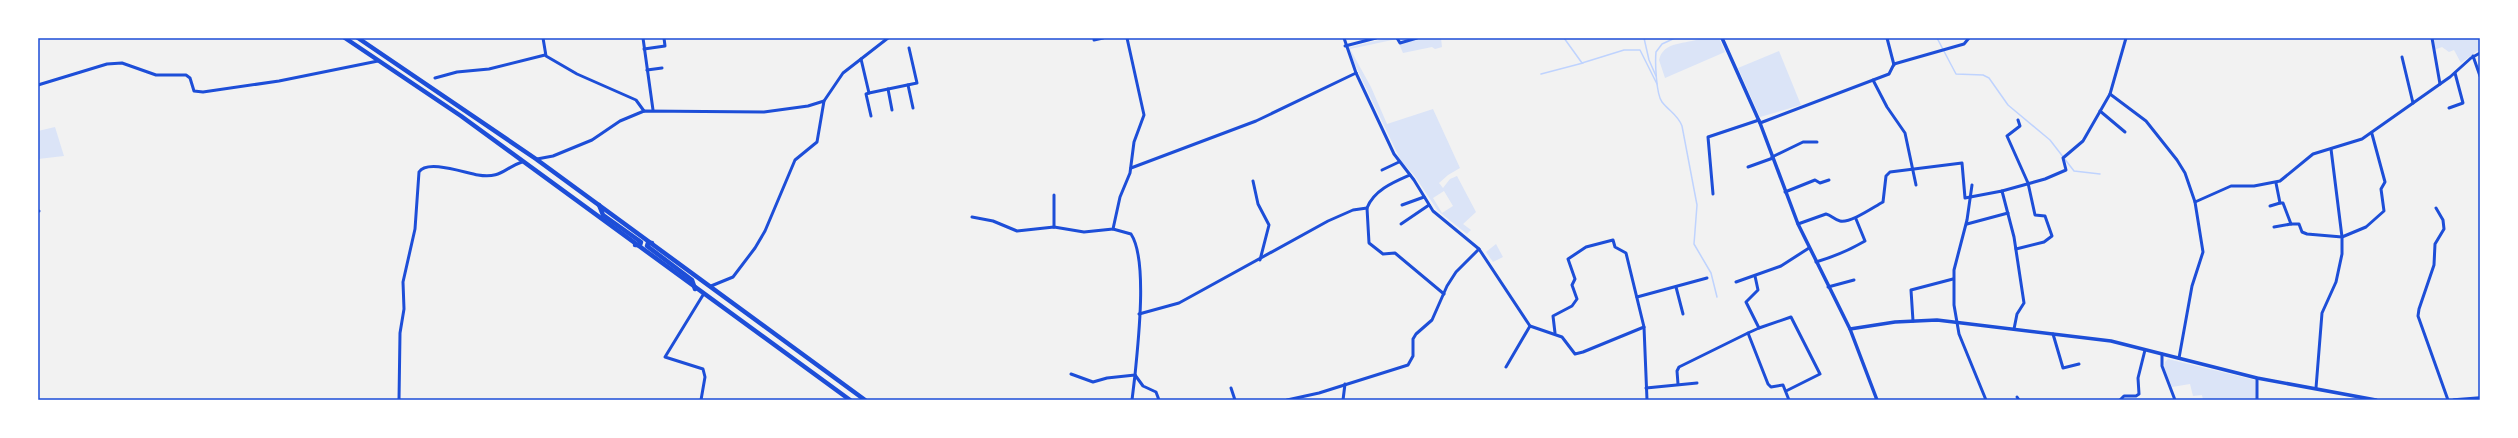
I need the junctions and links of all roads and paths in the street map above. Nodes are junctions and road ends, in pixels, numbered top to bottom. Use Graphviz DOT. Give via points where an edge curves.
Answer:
graph roads {
  1 [pos="345,38"];
  2 [pos="358,38"];
  3 [pos="543,38"];
  4 [pos="643,38"];
  5 [pos="664,38"];
  6 [pos="888,38"];
  7 [pos="1103,38"];
  8 [pos="1127,38"];
  9 [pos="1344,38"];
  10 [pos="1376,38"];
  11 [pos="1397,38"];
  12 [pos="1417,38"];
  13 [pos="1722,38"];
  14 [pos="1887,38"];
  15 [pos="1969,38"];
  16 [pos="2126,38"];
  17 [pos="2432,38"];
  18 [pos="1094,40"];
  19 [pos="1345,46"];
  20 [pos="909,48"];
  21 [pos="644,49"];
  22 [pos="2480,53"];
  23 [pos="544,54"];
  24 [pos="2473,56"];
  25 [pos="2402,57"];
  26 [pos="861,59"];
  27 [pos="379,60"];
  28 [pos="1894,65"];
  29 [pos="662,68"];
  30 [pos="648,70"];
  31 [pos="1356,72"];
  32 [pos="2455,73"];
  33 [pos="2480,76"];
  34 [pos="435,78"];
  35 [pos="1873,80"];
  36 [pos="38,84"];
  37 [pos="2440,84"];
  38 [pos="908,85"];
  39 [pos="888,89"];
  40 [pos="869,93"];
  41 [pos="2110,94"];
  42 [pos="824,101"];
  43 [pos="2413,103"];
  44 [pos="913,108"];
  45 [pos="2449,108"];
  46 [pos="644,110"];
  47 [pos="653,110"];
  48 [pos="892,110"];
  49 [pos="2100,111"];
  50 [pos="871,116"];
  51 [pos="2018,120"];
  52 [pos="1759,122"];
  53 [pos="2125,132"];
  54 [pos="2372,134"];
  55 [pos="1817,142"];
  56 [pos="2331,149"];
  57 [pos="1772,158"];
  58 [pos="536,159"];
  59 [pos="522,162"];
  60 [pos="1399,162"];
  61 [pos="1748,167"];
  62 [pos="1131,168"];
  63 [pos="1913,169"];
  64 [pos="1382,170"];
  65 [pos="1410,175"];
  66 [pos="1829,180"];
  67 [pos="1253,181"];
  68 [pos="2028,183"];
  69 [pos="2276,183"];
  70 [pos="1916,185"];
  71 [pos="1972,185"];
  72 [pos="2002,191"];
  73 [pos="1785,192"];
  74 [pos="1713,194"];
  75 [pos="1054,195"];
  76 [pos="1424,196"];
  77 [pos="2195,202"];
  78 [pos="2280,204"];
  79 [pos="599,205"];
  80 [pos="1402,205"];
  81 [pos="1428,205"];
  82 [pos="2270,206"];
  83 [pos="1367,208"];
  84 [pos="2436,208"];
  85 [pos="2008,213"];
  86 [pos="972,217"];
  87 [pos="1856,219"];
  88 [pos="1401,224"];
  89 [pos="1798,224"];
  90 [pos="1966,224"];
  91 [pos="2291,224"];
  92 [pos="1054,227"];
  93 [pos="2274,227"];
  94 [pos="1113,229"];
  95 [pos="2342,237"];
  96 [pos="654,244"];
  97 [pos="635,245"];
  98 [pos="1809,248"];
  99 [pos="1479,249"];
  100 [pos="2016,249"];
  101 [pos="1260,260"];
  102 [pos="1816,262"];
  103 [pos="1755,276"];
  104 [pos="1707,278"];
  105 [pos="1953,279"];
  106 [pos="1854,280"];
  107 [pos="1736,282"];
  108 [pos="711,286"];
  109 [pos="1676,287"];
  110 [pos="1828,287"];
  111 [pos="695,289"];
  112 [pos="1444,294"];
  113 [pos="703,295"];
  114 [pos="1636,297"];
  115 [pos="1139,314"];
  116 [pos="1683,314"];
  117 [pos="1913,321"];
  118 [pos="1956,322"];
  119 [pos="1530,326"];
  120 [pos="1644,327"];
  121 [pos="1759,328"];
  122 [pos="1850,329"];
  123 [pos="2014,329"];
  124 [pos="1748,333"];
  125 [pos="1555,334"];
  126 [pos="2053,334"];
  127 [pos="2145,350"];
  128 [pos="2162,354"];
  129 [pos="2179,358"];
  130 [pos="2079,364"];
  131 [pos="1506,367"];
  132 [pos="1071,374"];
  133 [pos="1134,375"];
  134 [pos="2257,378"];
  135 [pos="1697,383"];
  136 [pos="1345,384"];
  137 [pos="1678,384"];
  138 [pos="1231,388"];
  139 [pos="1646,388"];
  140 [pos="2316,388"];
  141 [pos="1786,391"];
  142 [pos="2480,398"];
  143 [pos="1294,399"];
  144 [pos="399,400"];
  145 [pos="701,400"];
  146 [pos="850,400"];
  147 [pos="865,400"];
  148 [pos="1132,400"];
  149 [pos="1159,400"];
  150 [pos="1235,400"];
  151 [pos="1287,400"];
  152 [pos="1343,400"];
  153 [pos="1647,400"];
  154 [pos="1789,400"];
  155 [pos="1877,400"];
  156 [pos="1986,400"];
  157 [pos="2120,400"];
  158 [pos="2176,400"];
  159 [pos="2257,400"];
  160 [pos="2376,400"];
  161 [pos="2448,400"];
  162 [pos="2454,400"];
  1 -- 27 [label="highway"];
  2 -- 58 [label="highway"];
  3 -- 23 [label="street"];
  4 -- 21 [label="street"];
  5 -- 21 [label="street" via="665,46"];
  6 -- 26 [label="street"];
  7 -- 18 [label="street"];
  8 -- 62 [label="street" via="1144,108 1143,121 1132,151"];
  9 -- 19 [label="street"];
  10 -- 19 [label="street"];
  11 -- 12 [label="street" via="1400,43"];
  13 -- 52 [label="street"];
  14 -- 28 [label="street"];
  15 -- 28 [label="street" via="1964,44"];
  16 -- 41 [label="street"];
  17 -- 37 [label="street"];
  19 -- 31 [label="street"];
  20 -- 38 [label="street" via="917,83"];
  21 -- 30 [label="street"];
  22 -- 24 [label="street"];
  23 -- 34 [label="street" via="489,69 457,72"];
  23 -- 46 [label="street" via="577,74 636,100"];
  24 -- 32 [label="street"];
  24 -- 33 [label="street"];
  25 -- 43 [label="street"];
  26 -- 40 [label="street"];
  26 -- 42 [label="street" via="843,73"];
  27 -- 36 [label="street" via="279,81 203,92 194,91 190,78 186,75 152,74 117,63"];
  27 -- 59 [label="highway" via="461,116"];
  28 -- 35 [label="street" via="1888,74"];
  29 -- 30 [label="street"];
  30 -- 47 [label="street"];
  31 -- 60 [label="street"];
  31 -- 62 [label="street" via="1256,121"];
  32 -- 37 [label="street"];
  32 -- 45 [label="street" via="2463,103"];
  35 -- 52 [label="street"];
  35 -- 63 [label="street" via="1905,133"];
  37 -- 43 [label="street"];
  38 -- 39 [label="street"];
  38 -- 44 [label="street"];
  39 -- 40 [label="street"];
  39 -- 48 [label="street"];
  40 -- 50 [label="street" via="866,94"];
  41 -- 49 [label="street"];
  41 -- 77 [label="street" via="2146,121 2177,160"];
  42 -- 47 [label="street" via="775,112"];
  42 -- 108 [label="street" via="817,142 795,160 765,232 733,277"];
  43 -- 54 [label="street"];
  46 -- 47 [label="street"];
  46 -- 58 [label="street" via="620,121 592,140 554,156"];
  49 -- 53 [label="street"];
  49 -- 68 [label="street" via="2082,141 2063,158 2064,171"];
  51 -- 68 [label="street" via="2020,126 2007,136"];
  52 -- 57 [label="street"];
  52 -- 74 [label="street" via="1708,137"];
  54 -- 56 [label="street" via="2354,143"];
  54 -- 95 [label="street" via="2385,182 2381,190 2384,211 2366,227"];
  55 -- 57 [label="street" via="1803,142"];
  56 -- 69 [label="street" via="2310,156 2285,179"];
  56 -- 95 [label="street"];
  57 -- 61 [label="street"];
  57 -- 73 [label="street"];
  58 -- 79 [label="highway"];
  59 -- 97 [label="highway"];
  59 -- 144 [label="street" via="505,172 489,176 429,166 419,172 415,229 403,282 404,313 400,333"];
  60 -- 64 [label="street"];
  60 -- 65 [label="street"];
  62 -- 94 [label="street" via="1120,197"];
  63 -- 70 [label="street"];
  63 -- 72 [label="street" via="1962,162 1965,198"];
  63 -- 87 [label="street" via="1888,173 1883,202 1866,210"];
  65 -- 76 [label="street"];
  65 -- 83 [label="street" via="1385,186"];
  66 -- 73 [label="street" via="1820,183 1815,180"];
  67 -- 101 [label="street" via="1258,204 1269,225"];
  68 -- 72 [label="street"];
  68 -- 100 [label="street" via="2035,215 2045,216 2052,236 2044,242"];
  69 -- 77 [label="street" via="2232,186"];
  69 -- 78 [label="street"];
  71 -- 90 [label="street"];
  72 -- 85 [label="street"];
  73 -- 89 [label="street"];
  75 -- 92 [label="street"];
  76 -- 80 [label="street"];
  76 -- 81 [label="street"];
  77 -- 129 [label="street" via="2203,252 2192,286"];
  78 -- 82 [label="street"];
  78 -- 91 [label="street" via="2282,203"];
  79 -- 96 [label="highway"];
  79 -- 97 [label="highway" via="603,215 641,242 639,246"];
  81 -- 88 [label="street"];
  81 -- 99 [label="street"];
  83 -- 101 [label="street" via="1353,210 1334,218"];
  83 -- 112 [label="street" via="1368,237 1374,249 1383,254 1395,253"];
  84 -- 161 [label="street" via="2443,220 2444,228 2435,244 2434,265 2418,316"];
  85 -- 90 [label="street"];
  85 -- 100 [label="street"];
  86 -- 92 [label="street" via="993,221 1017,231"];
  87 -- 89 [label="street" via="1838,221 1826,214"];
  87 -- 102 [label="street" via="1865,241 1847,252"];
  89 -- 98 [label="street"];
  90 -- 105 [label="street"];
  91 -- 93 [label="street"];
  91 -- 95 [label="street" via="2299,224 2302,232 2307,234"];
  92 -- 94 [label="street" via="1077,232"];
  94 -- 115 [label="street" via="1131,234 1137,246 1140,271"];
  95 -- 140 [label="street" via="2342,254 2336,282 2322,314"];
  96 -- 108 [label="highway"];
  96 -- 111 [label="highway" via="648,243 647,246 692,280"];
  97 -- 111 [label="highway"];
  98 -- 102 [label="street"];
  98 -- 103 [label="street" via="1781,266"];
  99 -- 112 [label="street" via="1456,272"];
  99 -- 119 [label="street"];
  100 -- 123 [label="street" via="2024,303 2017,314"];
  101 -- 115 [label="street" via="1179,303"];
  102 -- 110 [label="street"];
  103 -- 107 [label="street"];
  103 -- 121 [label="street" via="1758,290 1746,302"];
  104 -- 109 [label="street"];
  105 -- 117 [label="street" via="1911,290"];
  105 -- 118 [label="street"];
  106 -- 110 [label="street"];
  108 -- 147 [label="highway"];
  109 -- 114 [label="street"];
  109 -- 116 [label="street"];
  110 -- 122 [label="street"];
  111 -- 113 [label="highway"];
  112 -- 136 [label="street" via="1432,320 1419,330 1413,339 1413,356 1408,365"];
  113 -- 145 [label="street" via="665,356 670,360 703,369 705,377"];
  113 -- 146 [label="highway"];
  114 -- 120 [label="street"];
  114 -- 125 [label="street" via="1625,252 1617,249 1611,240 1586,247 1568,259 1575,278 1572,285 1577,300 1572,306 1553,316"];
  115 -- 133 [label="street"];
  117 -- 118 [label="street"];
  117 -- 122 [label="street"];
  118 -- 123 [label="street"];
  118 -- 156 [label="street"];
  119 -- 125 [label="street"];
  119 -- 131 [label="street"];
  120 -- 125 [label="street" via="1578,354 1572,352 1564,339"];
  120 -- 139 [label="street"];
  121 -- 124 [label="street"];
  121 -- 141 [label="street" via="1791,316 1820,373 1816,378"];
  122 -- 155 [label="street"];
  123 -- 126 [label="street"];
  124 -- 137 [label="street" via="1678,368"];
  124 -- 141 [label="street" via="1769,385 1783,384"];
  126 -- 127 [label="street" via="2111,341"];
  126 -- 130 [label="street" via="2063,368"];
  127 -- 128 [label="street"];
  127 -- 157 [label="street" via="2138,378 2139,394 2124,396"];
  128 -- 129 [label="street"];
  128 -- 158 [label="street" via="2162,366"];
  129 -- 134 [label="street"];
  132 -- 133 [label="street" via="1093,382"];
  133 -- 148 [label="street"];
  133 -- 149 [label="street" via="1143,386 1156,392"];
  134 -- 140 [label="street"];
  134 -- 159 [label="street"];
  135 -- 137 [label="street"];
  136 -- 143 [label="street"];
  136 -- 152 [label="street"];
  137 -- 139 [label="street"];
  138 -- 150 [label="street"];
  139 -- 153 [label="street"];
  140 -- 160 [label="street"];
  141 -- 154 [label="street"];
  142 -- 162 [label="street"];
  143 -- 151 [label="street"];
}
